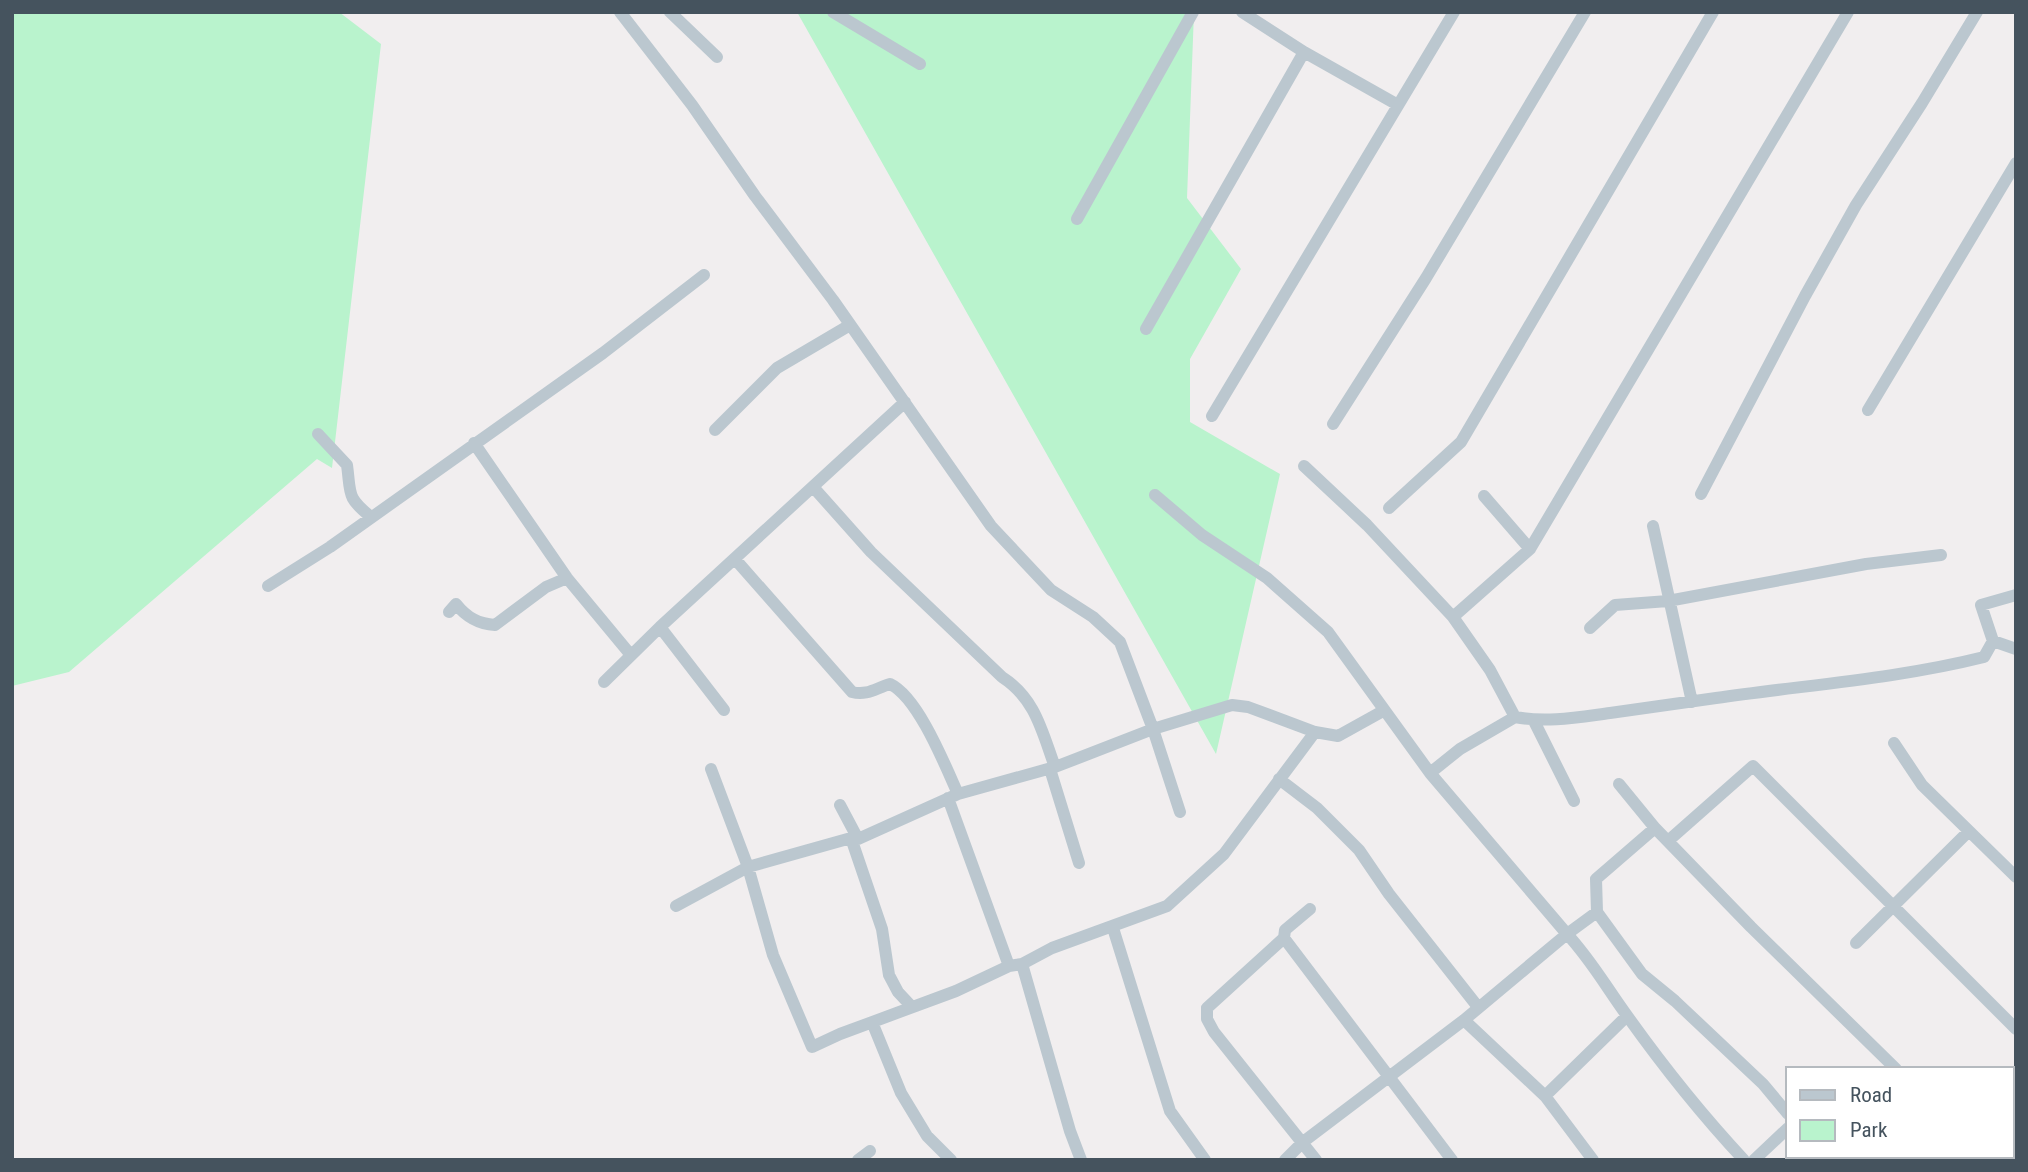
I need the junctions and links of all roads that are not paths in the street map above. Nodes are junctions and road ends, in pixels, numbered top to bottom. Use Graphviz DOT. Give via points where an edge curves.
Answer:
graph roads {
  1 [pos="620,12"];
  2 [pos="670,12"];
  3 [pos="833,12"];
  4 [pos="1193,12"];
  5 [pos="1242,12"];
  6 [pos="1585,12"];
  7 [pos="1713,12"];
  8 [pos="1848,12"];
  9 [pos="1977,12"];
  10 [pos="1452,13"];
  11 [pos="1304,52"];
  12 [pos="717,57"];
  13 [pos="920,64"];
  14 [pos="1398,105"];
  15 [pos="2016,163"];
  16 [pos="1077,219"];
  17 [pos="704,275"];
  18 [pos="850,325"];
  19 [pos="1146,329"];
  20 [pos="905,402"];
  21 [pos="1868,410"];
  22 [pos="1212,416"];
  23 [pos="1333,424"];
  24 [pos="715,430"];
  25 [pos="318,434"];
  26 [pos="474,443"];
  27 [pos="1304,466"];
  28 [pos="814,488"];
  29 [pos="1701,494"];
  30 [pos="1155,495"];
  31 [pos="1484,496"];
  32 [pos="1389,508"];
  33 [pos="371,517"];
  34 [pos="1653,526"];
  35 [pos="1530,549"];
  36 [pos="1941,555"];
  37 [pos="735,559"];
  38 [pos="567,578"];
  39 [pos="268,586"];
  40 [pos="2016,595"];
  41 [pos="1668,601"];
  42 [pos="449,612"];
  43 [pos="1453,617"];
  44 [pos="660,626"];
  45 [pos="1590,628"];
  46 [pos="1993,641"];
  47 [pos="2016,649"];
  48 [pos="630,654"];
  49 [pos="604,682"];
  50 [pos="1692,702"];
  51 [pos="724,710"];
  52 [pos="1383,711"];
  53 [pos="1515,718"];
  54 [pos="1534,721"];
  55 [pos="1153,729"];
  56 [pos="1315,732"];
  57 [pos="1894,743"];
  58 [pos="1052,768"];
  59 [pos="711,769"];
  60 [pos="1430,773"];
  61 [pos="1279,779"];
  62 [pos="1619,784"];
  63 [pos="953,796"];
  64 [pos="1574,801"];
  65 [pos="840,805"];
  66 [pos="1180,812"];
  67 [pos="1656,828"];
  68 [pos="1968,832"];
  69 [pos="854,838"];
  70 [pos="1668,841"];
  71 [pos="1079,863"];
  72 [pos="748,867"];
  73 [pos="2016,877"];
  74 [pos="1894,905"];
  75 [pos="676,906"];
  76 [pos="1310,909"];
  77 [pos="1597,912"];
  78 [pos="1113,928"];
  79 [pos="1567,934"];
  80 [pos="1284,938"];
  81 [pos="1856,943"];
  82 [pos="1015,965"];
  83 [pos="912,1007"];
  84 [pos="1478,1007"];
  85 [pos="1627,1016"];
  86 [pos="1464,1020"];
  87 [pos="872,1022"];
  88 [pos="2016,1029"];
  89 [pos="1894,1067"];
  90 [pos="1389,1079"];
  91 [pos="1545,1096"];
  92 [pos="1786,1112"];
  93 [pos="1786,1130"];
  94 [pos="1303,1142"];
  95 [pos="870,1151"];
  96 [pos="858,1160"];
  97 [pos="951,1160"];
  98 [pos="1081,1160"];
  99 [pos="1205,1160"];
  100 [pos="1285,1160"];
  101 [pos="1316,1160"];
  102 [pos="1452,1160"];
  103 [pos="1593,1160"];
  104 [pos="1744,1160"];
  105 [pos="1755,1160"];
  1 -- 18 [label="street"];
  2 -- 12 [label="street"];
  3 -- 13 [label="street"];
  4 -- 16 [label="street"];
  5 -- 11 [label="street"];
  6 -- 23 [label="street"];
  7 -- 32 [label="street" via="1461,442"];
  8 -- 35 [label="street"];
  9 -- 29 [label="street" via="1856,205"];
  10 -- 14 [label="street"];
  11 -- 14 [label="street"];
  11 -- 19 [label="street"];
  14 -- 22 [label="street"];
  15 -- 21 [label="street"];
  17 -- 26 [label="street"];
  18 -- 20 [label="street"];
  18 -- 24 [label="street" via="777,368"];
  20 -- 28 [label="street"];
  20 -- 55 [label="street" via="991,526 1051,590 1093,617 1120,642"];
  25 -- 33 [label="street" via="347,465 351,496"];
  26 -- 33 [label="street"];
  26 -- 38 [label="street"];
  27 -- 43 [label="street"];
  28 -- 37 [label="street"];
  28 -- 58 [label="street" via="871,552 1016,687 1033,707"];
  30 -- 52 [label="street" via="1202,535 1267,578 1328,632"];
  31 -- 35 [label="street"];
  33 -- 39 [label="street"];
  34 -- 41 [label="street"];
  35 -- 43 [label="street"];
  36 -- 41 [label="street" via="1866,564"];
  37 -- 44 [label="street"];
  37 -- 63 [label="street" via="852,692 868,693 890,684 899,688 928,729"];
  38 -- 42 [label="street" via="546,587 495,625 473,620 456,604"];
  38 -- 48 [label="street"];
  40 -- 46 [label="street" via="1975,605"];
  41 -- 45 [label="street" via="1615,605"];
  41 -- 50 [label="street"];
  43 -- 53 [label="street" via="1490,670"];
  44 -- 48 [label="street"];
  44 -- 51 [label="street"];
  46 -- 47 [label="street"];
  46 -- 50 [label="street" via="1984,657 1951,664"];
  48 -- 49 [label="street"];
  50 -- 54 [label="street"];
  52 -- 56 [label="street" via="1345,734"];
  52 -- 60 [label="street"];
  53 -- 54 [label="street"];
  53 -- 60 [label="street" via="1460,749"];
  54 -- 64 [label="street"];
  55 -- 56 [label="street" via="1239,704"];
  55 -- 58 [label="street"];
  55 -- 66 [label="street"];
  56 -- 61 [label="street"];
  57 -- 68 [label="street" via="1922,785"];
  58 -- 63 [label="street"];
  58 -- 71 [label="street"];
  59 -- 72 [label="street"];
  60 -- 79 [label="street"];
  61 -- 78 [label="street" via="1224,854 1167,906"];
  61 -- 84 [label="street" via="1317,808 1359,850"];
  62 -- 67 [label="street"];
  63 -- 69 [label="street"];
  63 -- 82 [label="street"];
  65 -- 69 [label="street"];
  67 -- 70 [label="street"];
  67 -- 77 [label="street" via="1596,879"];
  68 -- 73 [label="street"];
  68 -- 74 [label="street"];
  69 -- 72 [label="street"];
  69 -- 83 [label="street" via="882,929 889,975"];
  70 -- 74 [label="street" via="1753,766"];
  70 -- 89 [label="street"];
  72 -- 75 [label="street"];
  72 -- 87 [label="street" via="773,956 812,1047"];
  74 -- 81 [label="street"];
  74 -- 88 [label="street"];
  76 -- 80 [label="street" via="1285,930"];
  77 -- 79 [label="street"];
  77 -- 92 [label="street" via="1642,974 1763,1084"];
  78 -- 82 [label="street"];
  78 -- 99 [label="street" via="1170,1111"];
  79 -- 84 [label="street"];
  79 -- 85 [label="street"];
  80 -- 90 [label="street"];
  80 -- 94 [label="street" via="1207,1008 1207,1019"];
  82 -- 83 [label="street"];
  82 -- 98 [label="street"];
  83 -- 87 [label="street"];
  84 -- 86 [label="street"];
  85 -- 91 [label="street"];
  85 -- 104 [label="street"];
  86 -- 90 [label="street"];
  86 -- 91 [label="street"];
  87 -- 97 [label="street" via="901,1093 927,1136"];
  90 -- 94 [label="street"];
  90 -- 102 [label="street"];
  91 -- 103 [label="street"];
  93 -- 105 [label="street"];
  94 -- 100 [label="street"];
  94 -- 101 [label="street"];
  95 -- 96 [label="street"];
}
